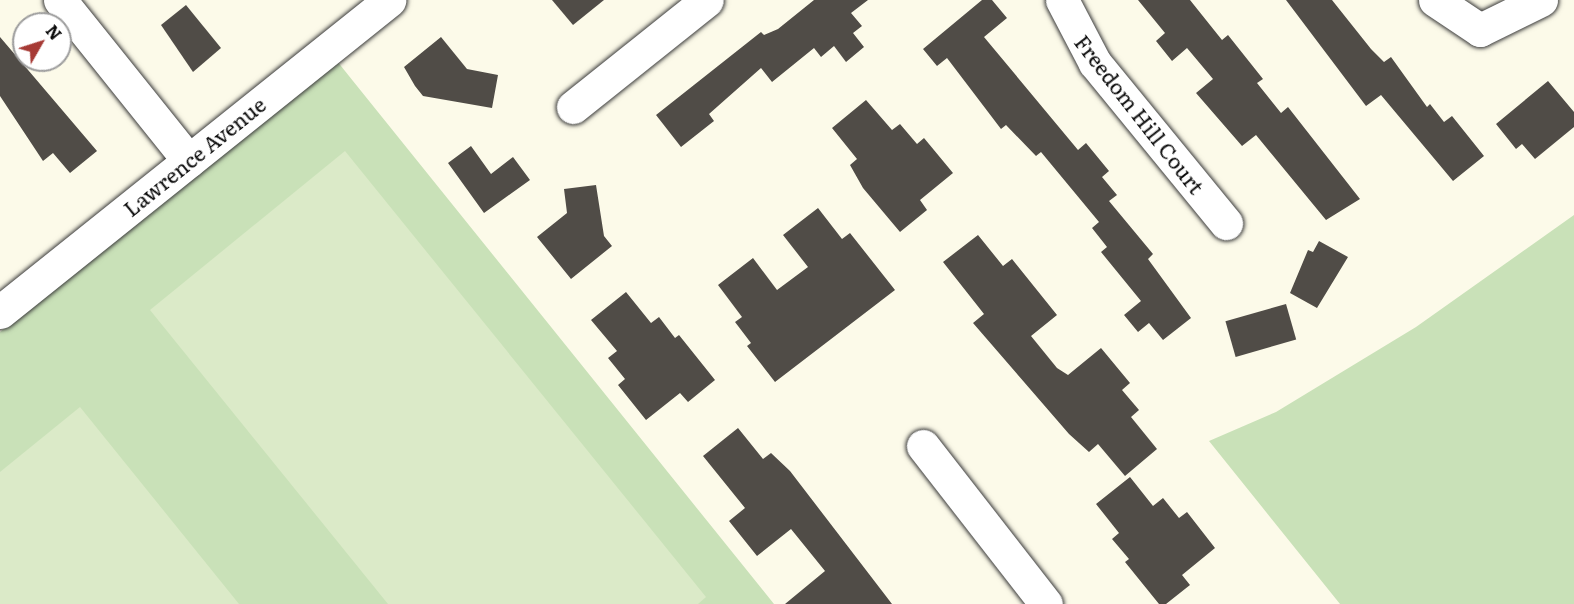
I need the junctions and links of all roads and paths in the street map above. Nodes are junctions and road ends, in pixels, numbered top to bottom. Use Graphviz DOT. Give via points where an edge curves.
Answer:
graph roads {
  1 [pos="60,0"];
  2 [pos="389,0"];
  3 [pos="706,0"];
  4 [pos="1062,0"];
  5 [pos="1436,0"];
  6 [pos="1541,0"];
  7 [pos="573,107"];
  8 [pos="189,161"];
  9 [pos="1226,224"];
  10 [pos="0,312"];
  11 [pos="923,446"];
  12 [pos="1046,604"];
  1 -- 8 [label="street"];
  2 -- 8 [label="street, Lawrence Avenue"];
  3 -- 7 [label="street"];
  4 -- 9 [label="street, Freedom Hill Court" via="1095,63"];
  5 -- 6 [label="street" via="1480,30"];
  8 -- 10 [label="street, Lawrence Avenue"];
  11 -- 12 [label="street"];
}
